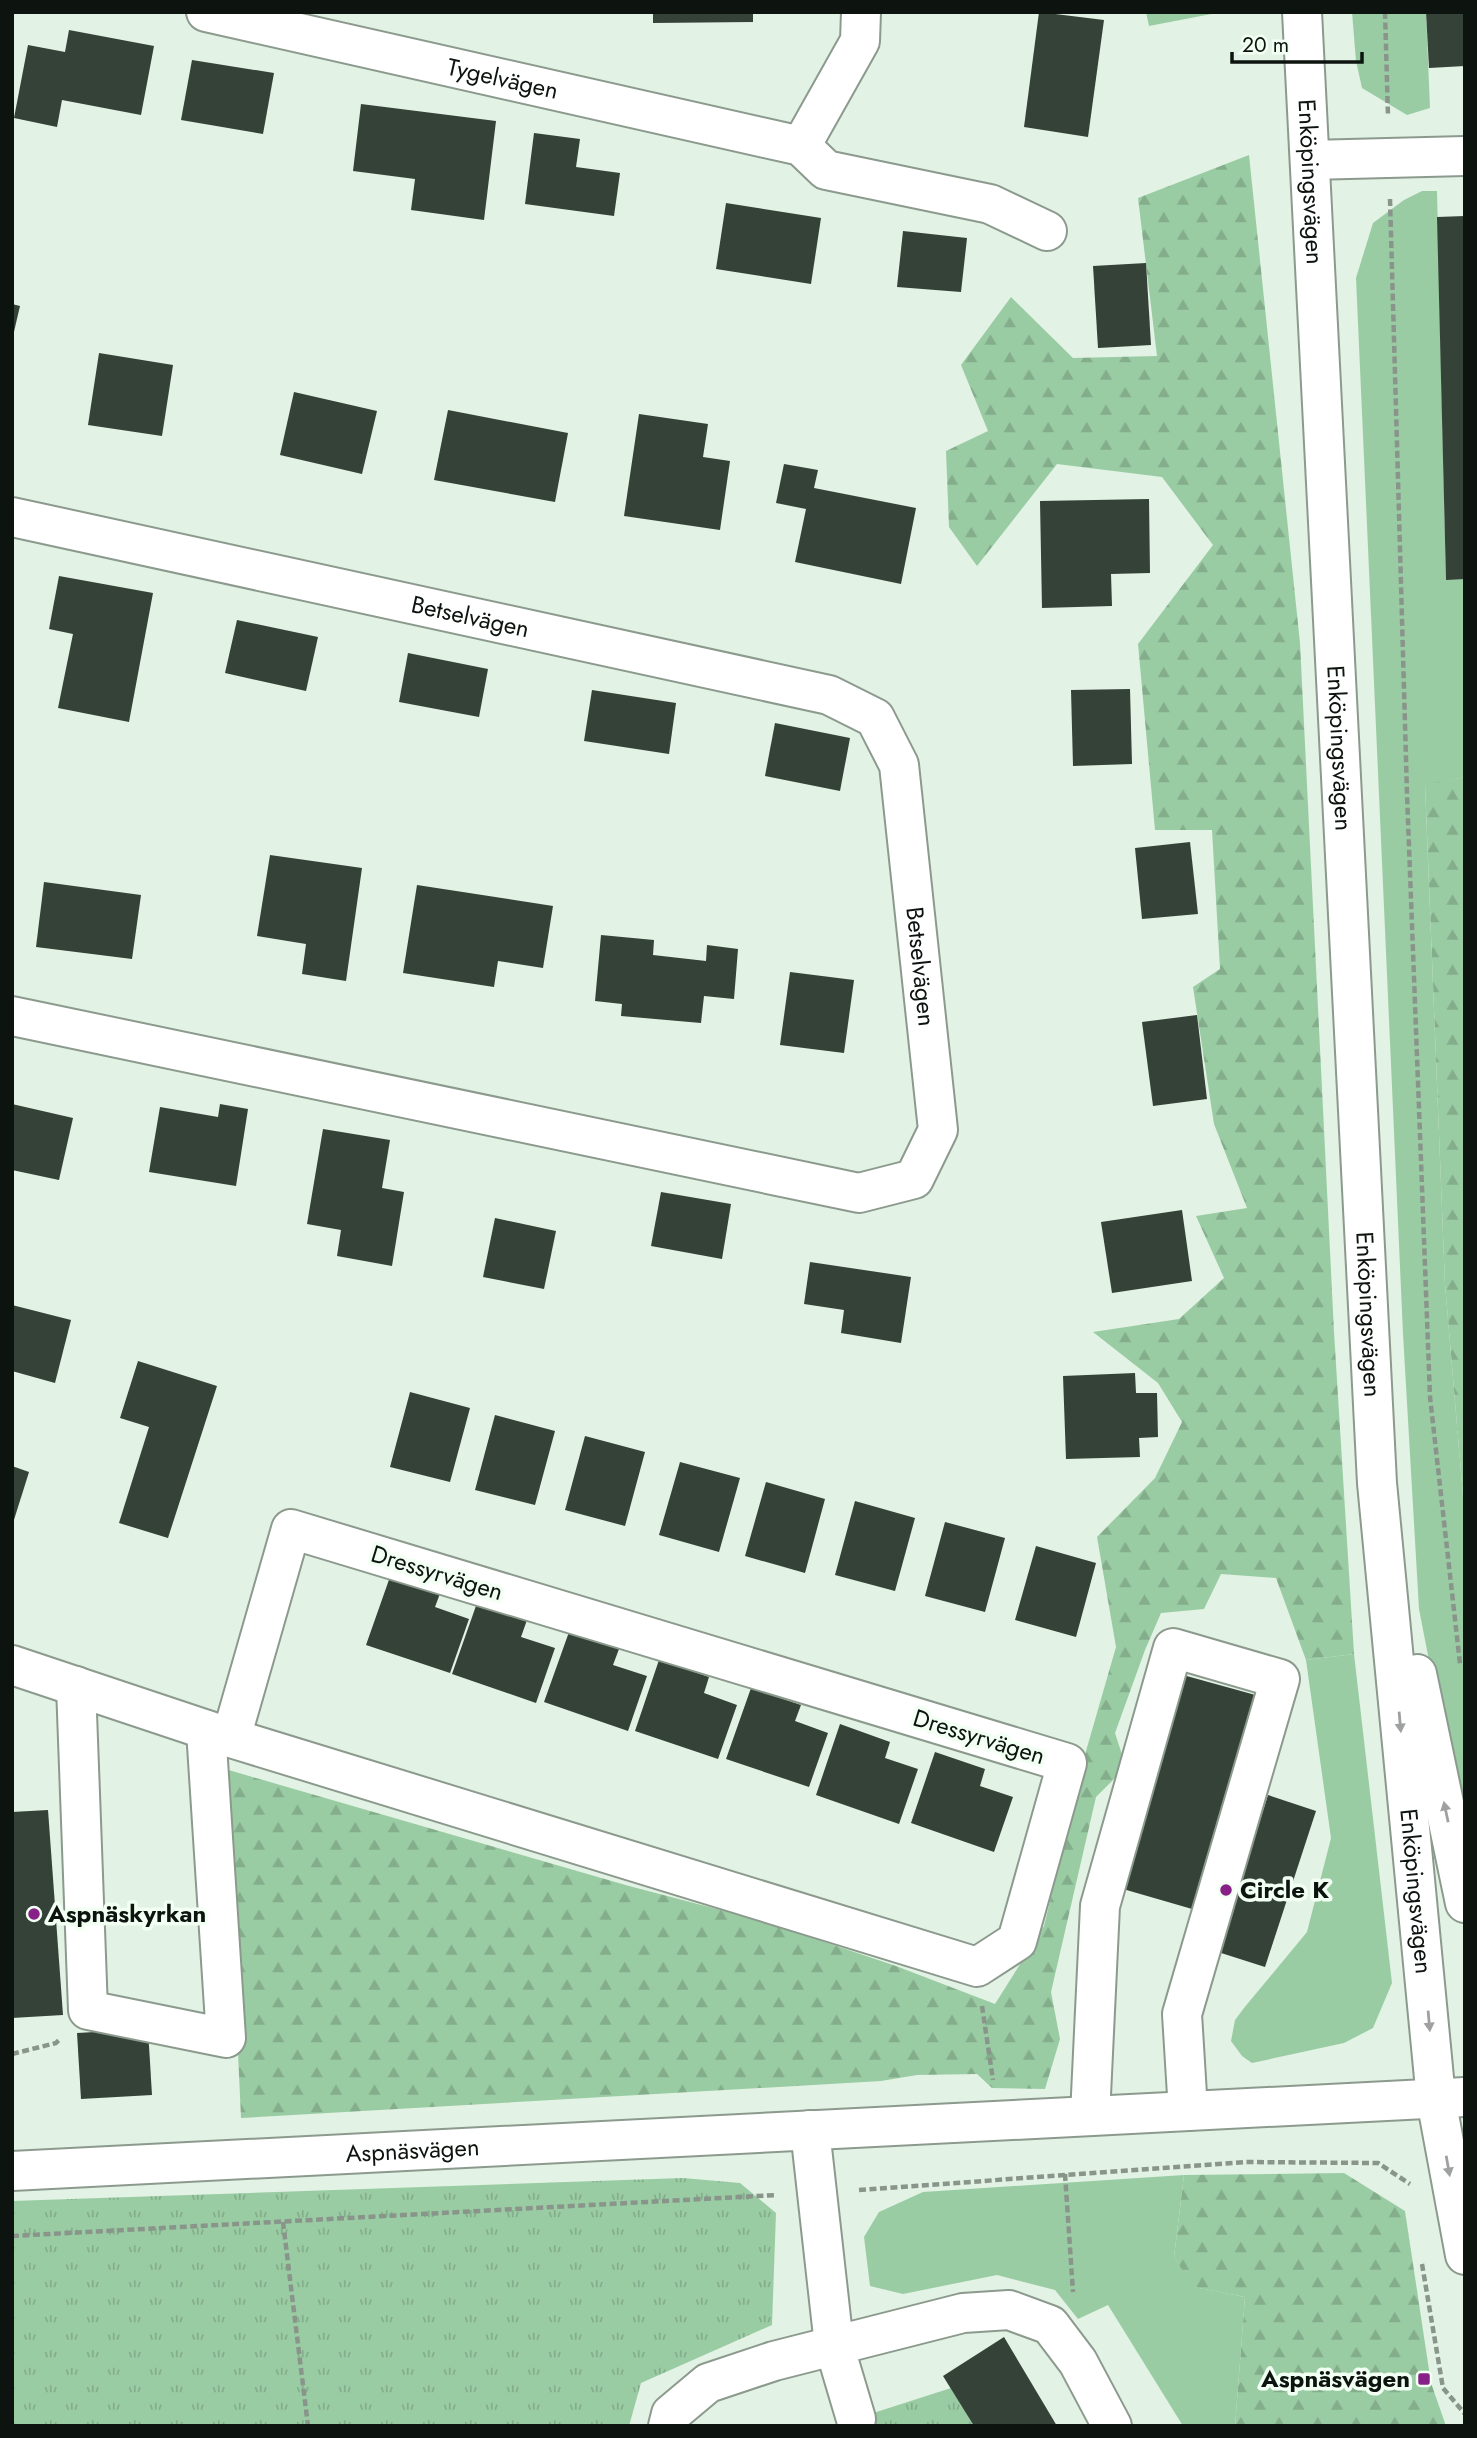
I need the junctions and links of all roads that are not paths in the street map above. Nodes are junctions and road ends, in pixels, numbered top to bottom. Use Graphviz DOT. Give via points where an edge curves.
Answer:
graph roads {
  1 [pos="206,12"];
  2 [pos="861,12"];
  3 [pos="1302,12"];
  4 [pos="347,27"];
  5 [pos="801,146"];
  6 [pos="1465,156"];
  7 [pos="1310,160"];
  8 [pos="1047,231"];
  9 [pos="12,517"];
  10 [pos="12,1016"];
  11 [pos="1377,1483"];
  12 [pos="12,1665"];
  13 [pos="76,1686"];
  14 [pos="219,1734"];
  15 [pos="1465,1903"];
  16 [pos="1450,2098"];
  17 [pos="1188,2111"];
  18 [pos="1090,2116"];
  19 [pos="810,2130"];
  20 [pos="12,2171"];
  21 [pos="1465,2255"];
  22 [pos="834,2345"];
  23 [pos="856,2418"];
  24 [pos="668,2426"];
  25 [pos="1112,2426"];
  1 -- 4 [label="street, Tygelvägen"];
  2 -- 5 [label="street" via="860,41"];
  3 -- 7 [label="street, Enköpingsvägen"];
  4 -- 5 [label="street, Tygelvägen"];
  5 -- 8 [label="street" via="826,170 990,204"];
  6 -- 7 [label="street"];
  7 -- 11 [label="street, Enköpingsvägen"];
  9 -- 10 [label="street, Betselvägen" via="829,695 875,718 899,765 938,1130 914,1179 859,1193"];
  15 -- 11 [label="street, Enköpingsvägen, one-way"];
  11 -- 16 [label="street, Enköpingsvägen, one-way"];
  12 -- 13 [label="street"];
  13 -- 14 [label="street"];
  13 -- 14 [label="street" via="88,2010 226,2038"];
  14 -- 14 [label="street, Dressyrvägen" via="977,1967 1017,1941 1067,1763 292,1529"];
  16 -- 17 [label="street, Aspnäsvägen"];
  16 -- 21 [label="street, Enköpingsvägen, one-way" via="1451,2181"];
  17 -- 18 [label="street, Aspnäsvägen"];
  17 -- 18 [label="street" via="1182,2014 1280,1679 1173,1648 1100,1906"];
  18 -- 19 [label="street, Aspnäsvägen"];
  19 -- 20 [label="street, Aspnäsvägen"];
  19 -- 22 [label="street"];
  22 -- 23 [label="street"];
  22 -- 24 [label="street" via="708,2383 671,2414"];
  22 -- 25 [label="street" via="962,2313 1009,2309 1050,2325 1078,2362"];
}
